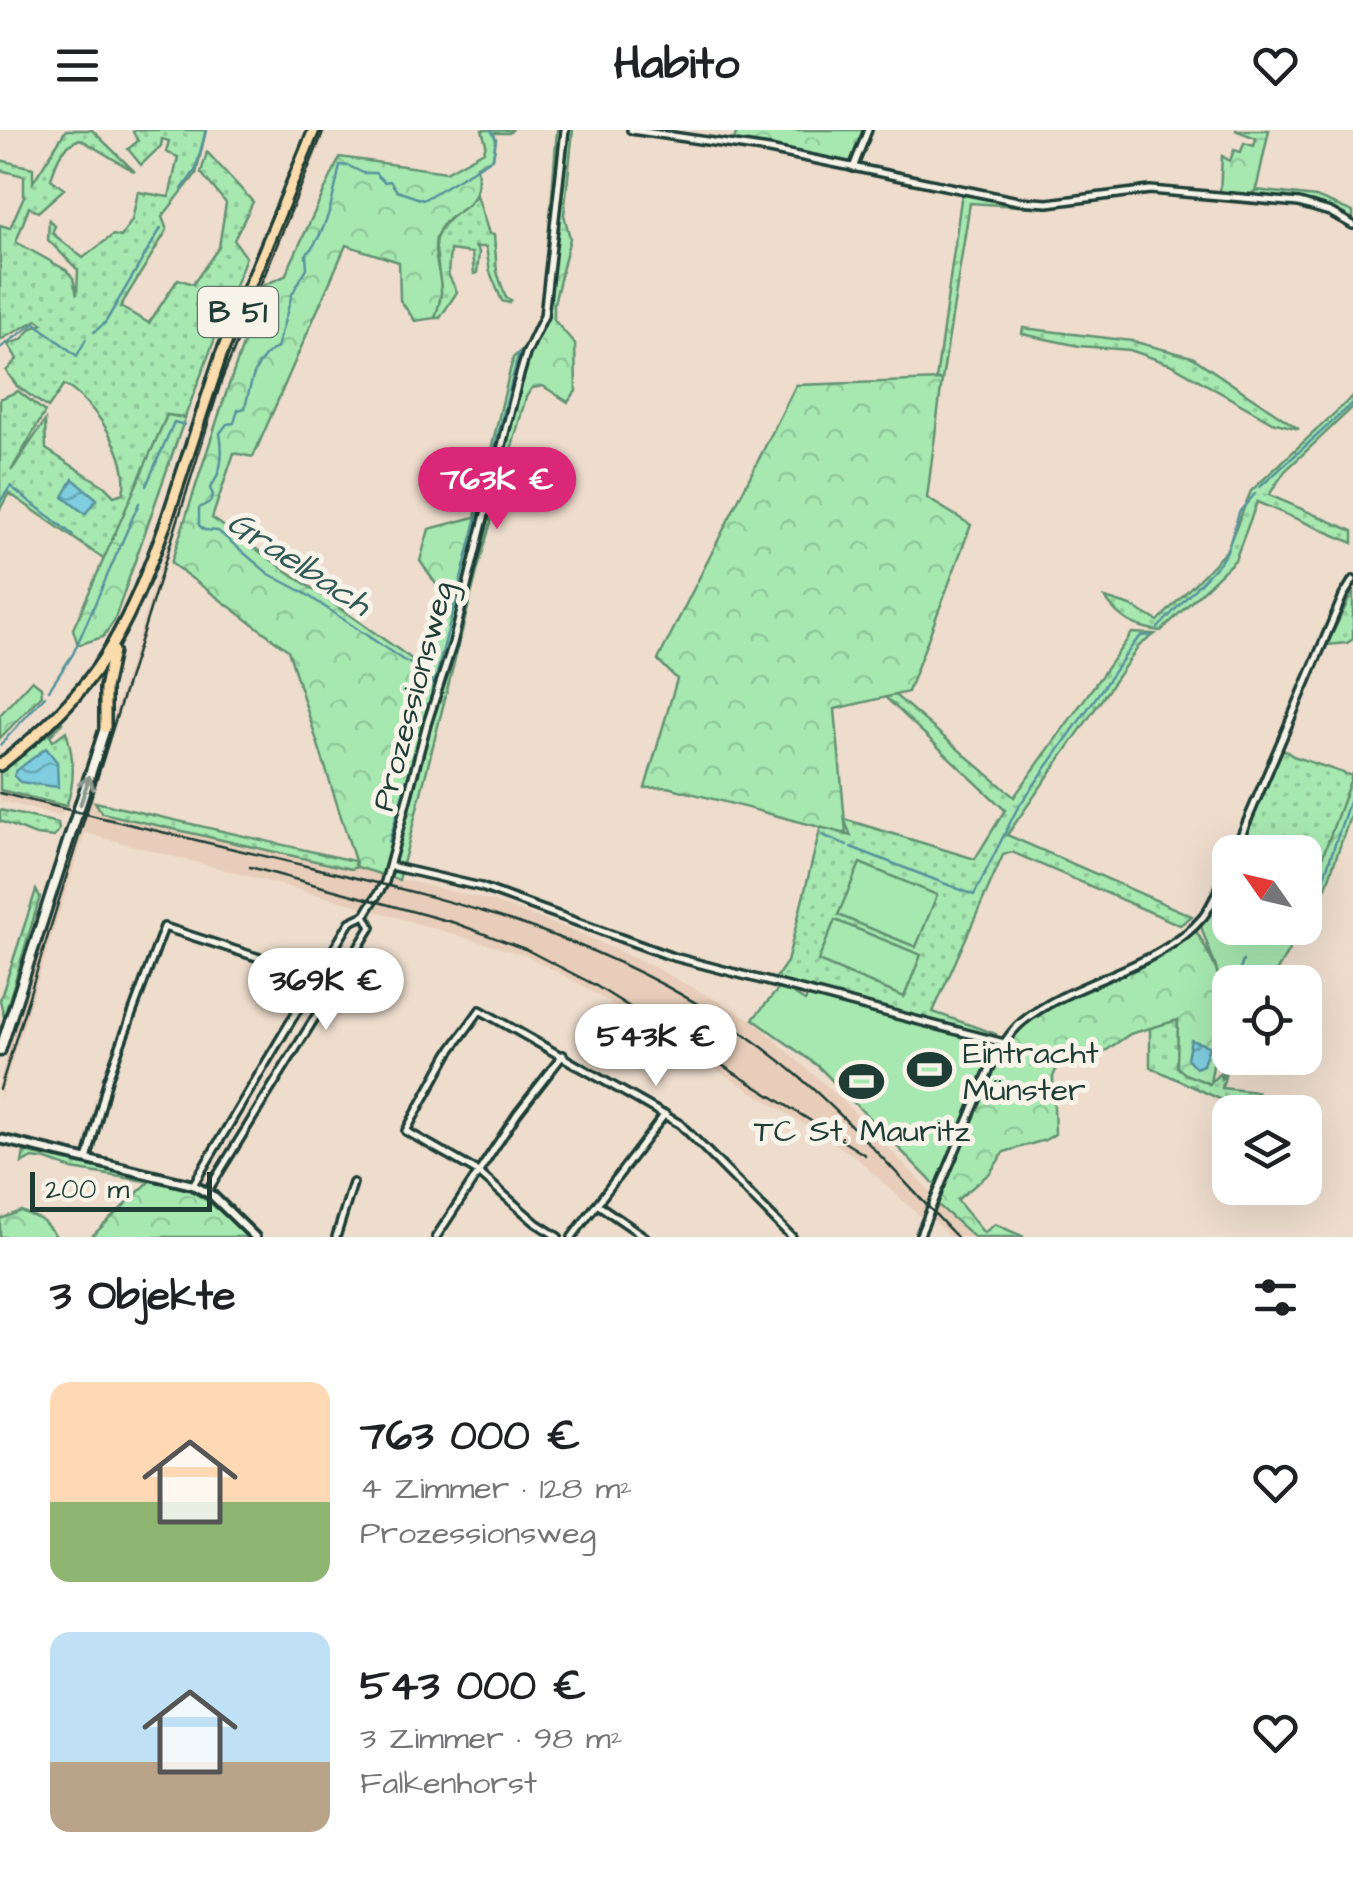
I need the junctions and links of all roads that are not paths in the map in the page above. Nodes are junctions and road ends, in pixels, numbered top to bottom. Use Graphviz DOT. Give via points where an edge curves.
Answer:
graph roads {
  1 [pos="314,130"];
  2 [pos="565,130"];
  3 [pos="631,130"];
  4 [pos="868,130"];
  5 [pos="853,168"];
  6 [pos="1353,225"];
  7 [pos="1353,580"];
  8 [pos="113,648"];
  9 [pos="104,728"];
  10 [pos="0,765"];
  11 [pos="1241,835"];
  12 [pos="390,866"];
  13 [pos="1212,902"];
  14 [pos="365,915"];
  15 [pos="318,976"];
  16 [pos="1004,1043"];
  17 [pos="0,1051"];
  18 [pos="564,1055"];
  19 [pos="665,1114"];
  20 [pos="0,1139"];
  21 [pos="86,1160"];
  22 [pos="478,1172"];
  23 [pos="352,1182"];
  24 [pos="193,1185"];
  25 [pos="207,1192"];
  26 [pos="596,1204"];
  27 [pos="255,1237"];
  28 [pos="336,1237"];
  29 [pos="436,1237"];
  30 [pos="558,1237"];
  31 [pos="572,1237"];
  32 [pos="645,1237"];
  33 [pos="792,1237"];
  34 [pos="919,1237"];
  1 -- 8 [label="main road, B 51" via="221,355 140,594"];
  2 -- 12 [label="street, Prozessionsweg" via="544,316 517,384"];
  3 -- 5 [label="street"];
  4 -- 5 [label="street"];
  5 -- 6 [label="street" via="1018,202 1138,190 1299,203"];
  7 -- 11 [label="street"];
  8 -- 9 [label="main road"];
  8 -- 10 [label="main road, B 51" via="68,707"];
  17 -- 9 [label="main road, one-way"];
  12 -- 14 [label="street, Prozessionsweg"];
  12 -- 16 [label="street" via="481,888 670,956"];
  13 -- 16 [label="street" via="1164,948 1042,1008"];
  14 -- 15 [label="street, Prozessionsweg" via="350,922"];
  14 -- 25 [label="street, Prozessionsweg" via="370,927"];
  15 -- 21 [label="street" via="164,927"];
  15 -- 24 [label="street, Prozessionsweg"];
  16 -- 34 [label="street"];
  18 -- 19 [label="street"];
  18 -- 22 [label="street"];
  18 -- 22 [label="street" via="480,1010 406,1130"];
  19 -- 26 [label="street"];
  19 -- 33 [label="street"];
  20 -- 21 [label="street"];
  21 -- 24 [label="street"];
  22 -- 29 [label="street"];
  22 -- 30 [label="street"];
  23 -- 28 [label="street"];
  24 -- 25 [label="street"];
  25 -- 27 [label="street"];
  26 -- 31 [label="street"];
  26 -- 32 [label="street"];
}
